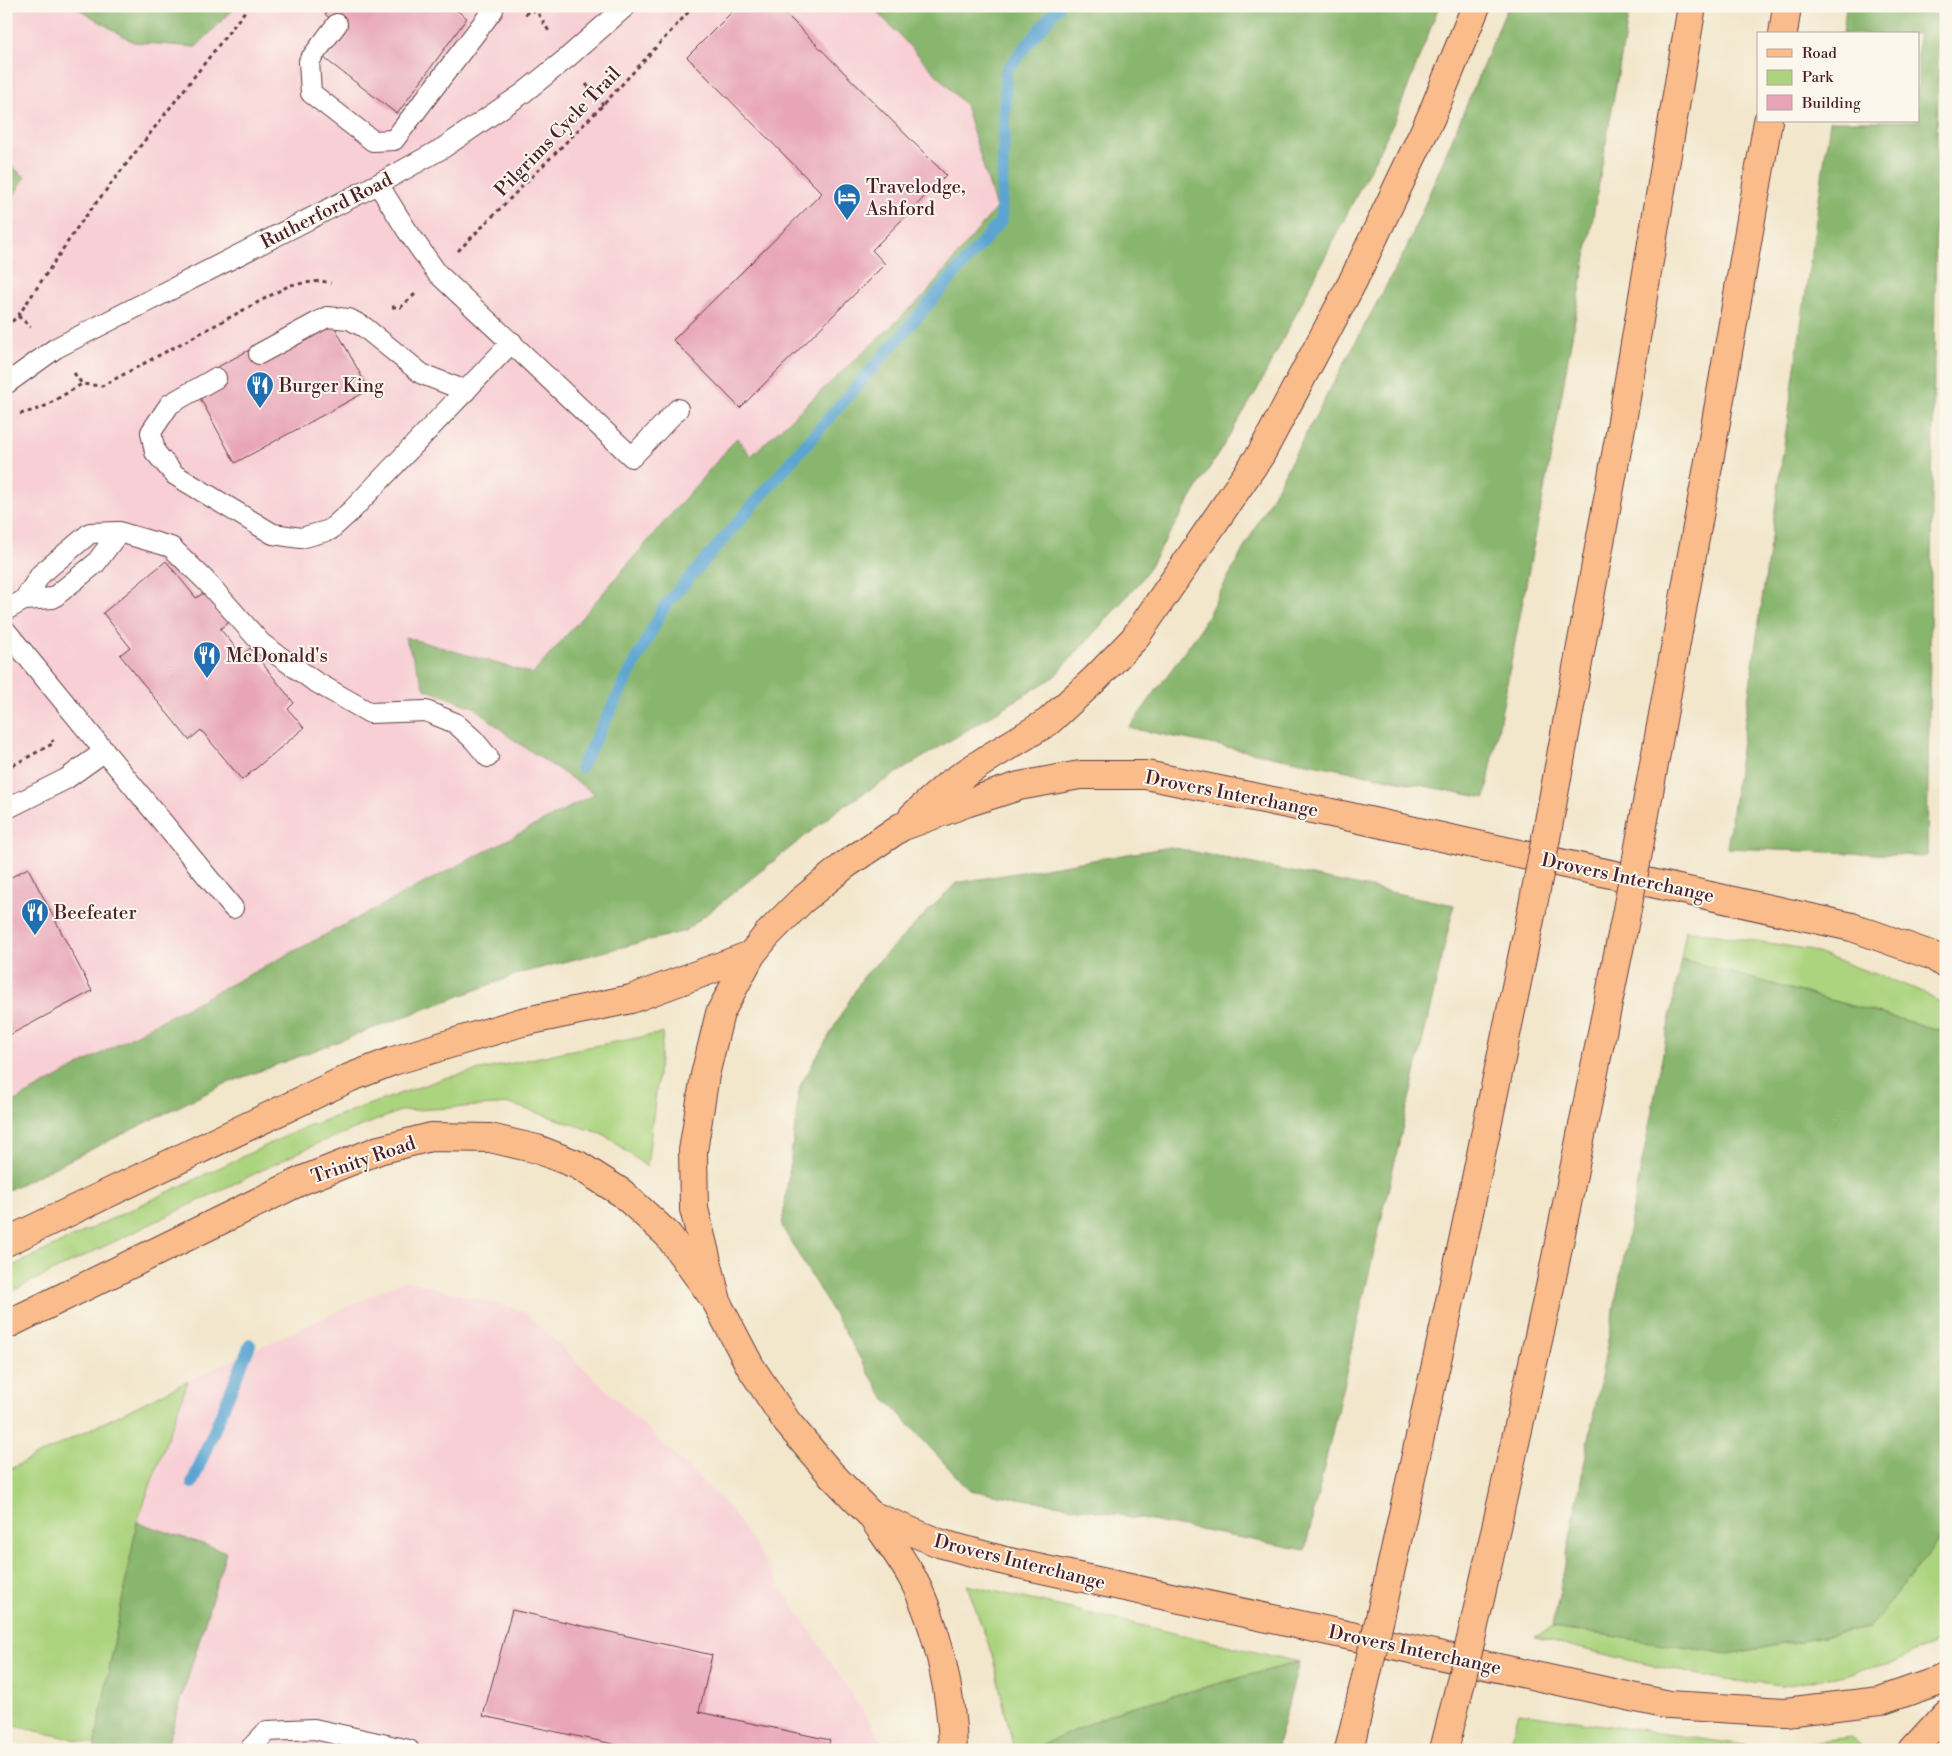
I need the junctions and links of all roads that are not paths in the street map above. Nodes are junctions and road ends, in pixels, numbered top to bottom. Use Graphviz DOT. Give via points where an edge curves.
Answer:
graph roads {
  1 [pos="493,6"];
  2 [pos="626,6"];
  3 [pos="1476,6"];
  4 [pos="1692,6"];
  5 [pos="1787,6"];
  6 [pos="337,24"];
  7 [pos="1783,32"];
  8 [pos="1768,122"];
  9 [pos="378,184"];
  10 [pos="512,342"];
  11 [pos="259,354"];
  12 [pos="216,378"];
  13 [pos="6,384"];
  14 [pos="466,391"];
  15 [pos="678,409"];
  16 [pos="119,532"];
  17 [pos="24,600"];
  18 [pos="6,610"];
  19 [pos="6,631"];
  20 [pos="105,751"];
  21 [pos="488,757"];
  22 [pos="6,808"];
  23 [pos="901,827"];
  24 [pos="233,908"];
  25 [pos="751,955"];
  26 [pos="1946,965"];
  27 [pos="6,1242"];
  28 [pos="718,1305"];
  29 [pos="6,1325"];
  30 [pos="871,1515"];
  31 [pos="1946,1678"];
  32 [pos="1946,1714"];
  33 [pos="249,1750"];
  34 [pos="409,1750"];
  35 [pos="953,1750"];
  36 [pos="1349,1750"];
  37 [pos="1444,1750"];
  38 [pos="1914,1750"];
  1 -- 6 [label="lane" via="394,140 373,141 311,93 309,61"];
  2 -- 9 [label="lane, Rutherford Road" via="522,94 443,148"];
  3 -- 23 [label="main road" via="1431,117 1364,257 1261,454 1134,639 1048,722 948,785"];
  4 -- 36 [label="main road, bridge" via="1622,423 1532,910 1458,1265"];
  5 -- 7 [label="main road"];
  8 -- 37 [label="main road, bridge" via="1623,930 1550,1287"];
  9 -- 10 [label="lane" via="437,273"];
  9 -- 13 [label="lane, Rutherford Road" via="56,348"];
  10 -- 14 [label="lane"];
  10 -- 15 [label="lane" via="632,457"];
  11 -- 14 [label="lane" via="327,317 349,319 364,327 422,374"];
  12 -- 14 [label="lane" via="170,404 151,432 155,452 174,474 273,534 301,538 330,530"];
  16 -- 17 [label="lane" via="96,563 53,598"];
  16 -- 17 [label="lane" via="90,533 41,574"];
  16 -- 21 [label="lane" via="171,547 262,644 314,681 370,713 426,711 455,723"];
  17 -- 18 [label="lane"];
  19 -- 20 [label="lane"];
  20 -- 22 [label="lane" via="66,779"];
  20 -- 24 [label="lane"];
  23 -- 25 [label="main road, Drovers Interchange" via="845,865 800,902"];
  23 -- 26 [label="main road, Drovers Interchange" via="1019,786 1080,775 1146,775 1395,826 1852,927 1933,956"];
  25 -- 27 [label="main road" via="631,1000 522,1022 393,1061 349,1078"];
  25 -- 28 [label="main road, Drovers Interchange" via="720,1014 705,1075 693,1151 694,1209"];
  28 -- 29 [label="main road, Trinity Road" via="668,1235 622,1193 578,1166 537,1149 490,1138 431,1136 379,1150 303,1180"];
  28 -- 30 [label="main road, Drovers Interchange" via="750,1366 787,1422"];
  30 -- 31 [label="main road, Drovers Interchange" via="939,1543 1005,1560 1670,1705 1784,1712 1880,1701"];
  30 -- 35 [label="main road" via="913,1580 935,1635 953,1723"];
  32 -- 38 [label="main road"];
  33 -- 34 [label="lane" via="267,1731 314,1729"];
}
